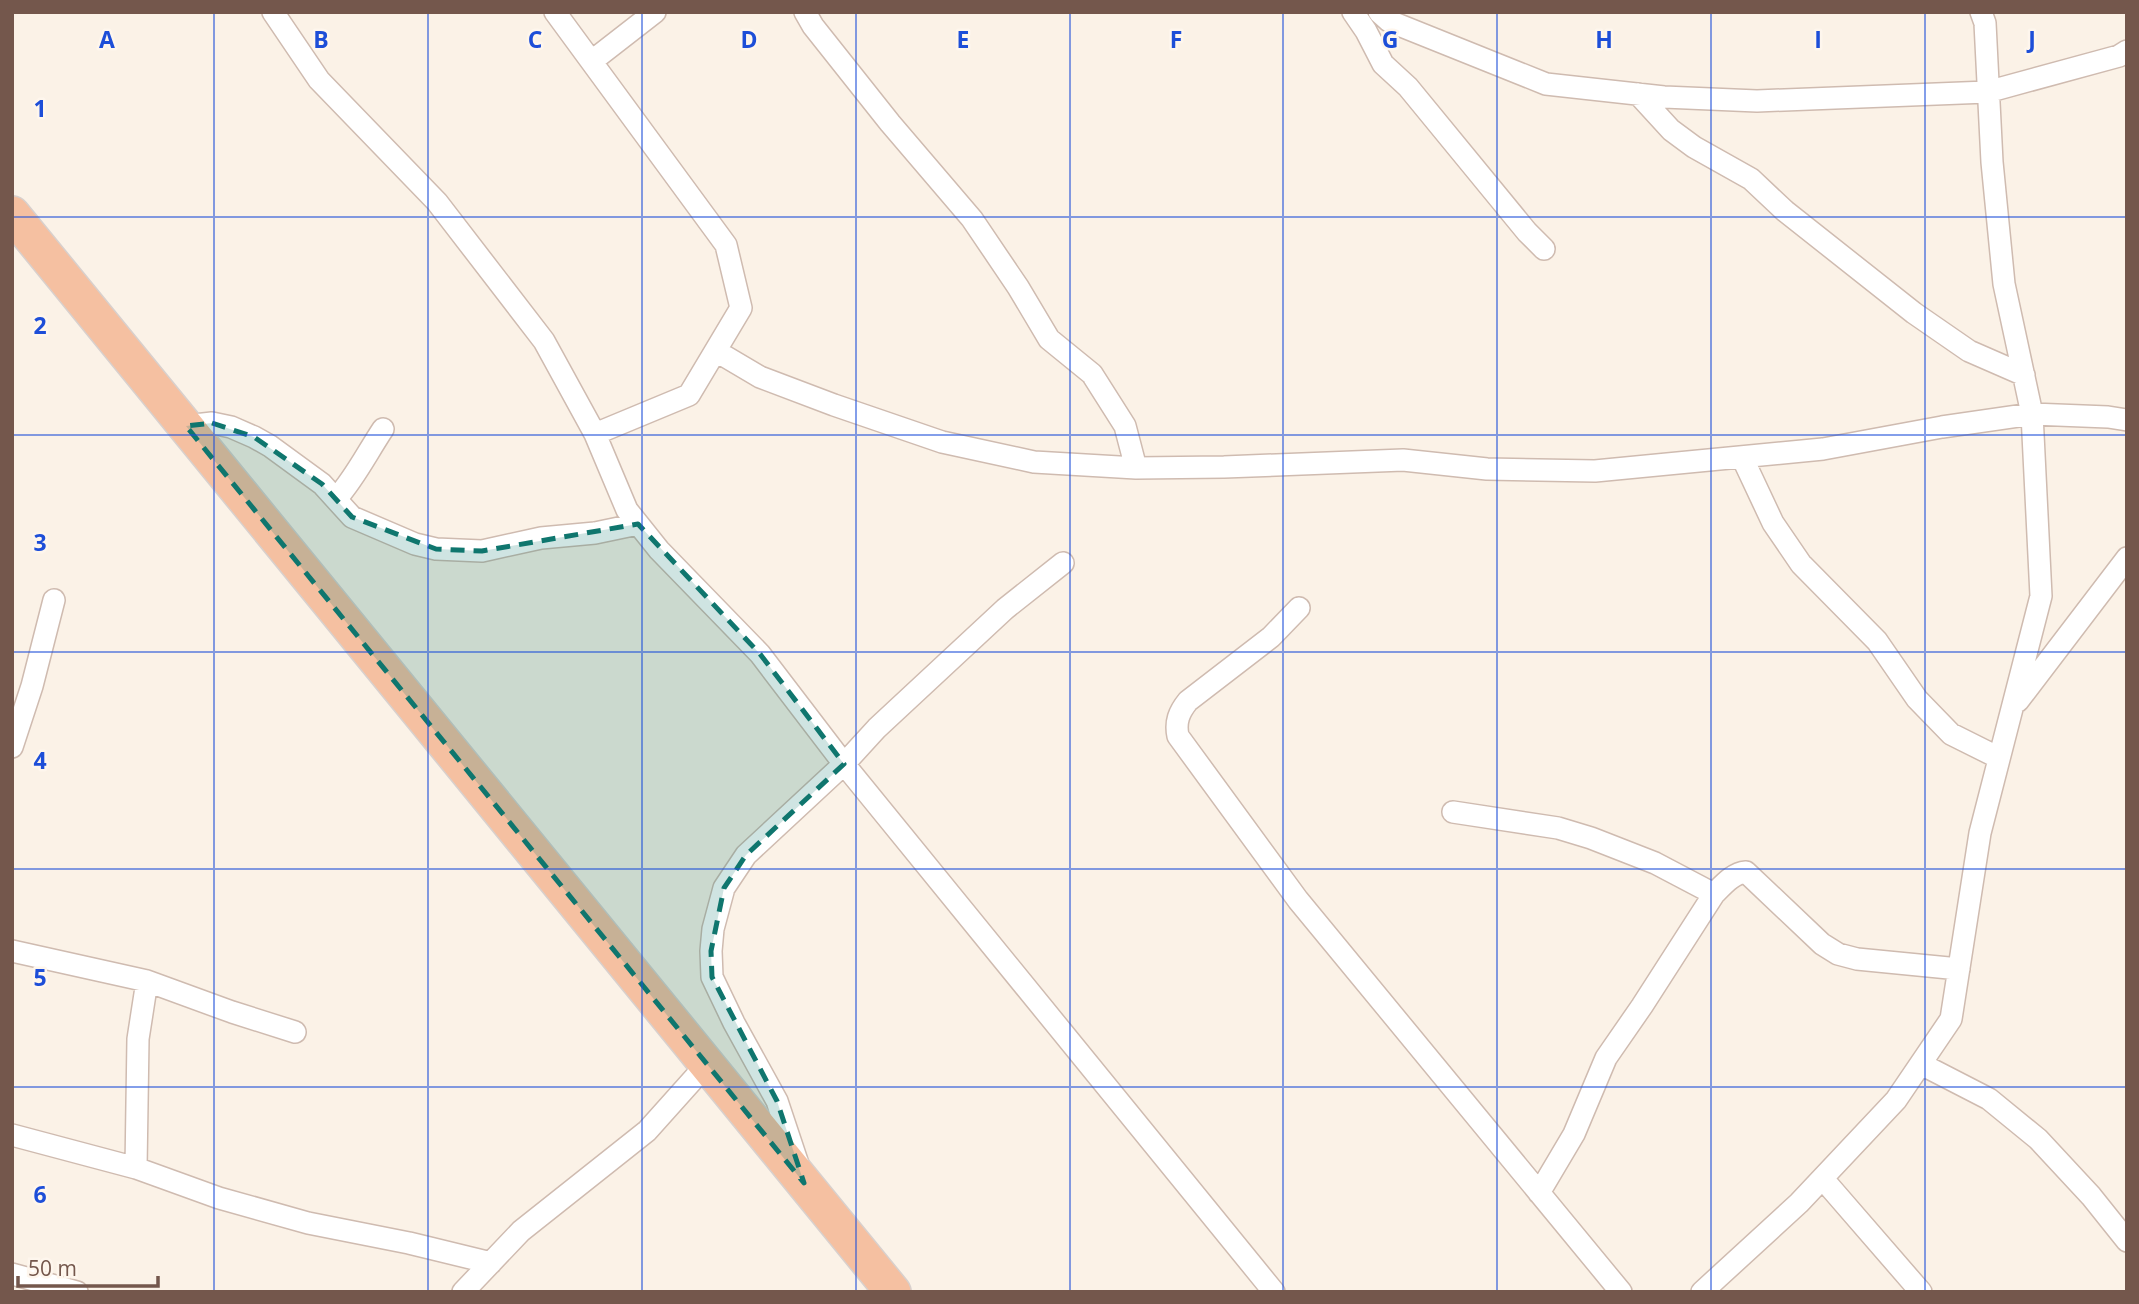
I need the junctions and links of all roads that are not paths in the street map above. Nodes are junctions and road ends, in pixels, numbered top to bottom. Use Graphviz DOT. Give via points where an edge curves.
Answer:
graph roads {
  1 [pos="273,12"];
  2 [pos="555,12"];
  3 [pos="655,12"];
  4 [pos="804,12"];
  5 [pos="1353,12"];
  6 [pos="1379,12"];
  7 [pos="1981,12"];
  8 [pos="2127,51"];
  9 [pos="592,61"];
  10 [pos="1987,92"];
  11 [pos="1638,94"];
  12 [pos="12,214"];
  13 [pos="1544,249"];
  14 [pos="716,351"];
  15 [pos="2024,375"];
  16 [pos="2032,414"];
  17 [pos="2127,419"];
  18 [pos="186,426"];
  19 [pos="383,429"];
  20 [pos="595,434"];
  21 [pos="1742,457"];
  22 [pos="1136,468"];
  23 [pos="336,499"];
  24 [pos="638,524"];
  25 [pos="2127,558"];
  26 [pos="1063,563"];
  27 [pos="54,600"];
  28 [pos="1299,608"];
  29 [pos="2012,708"];
  30 [pos="12,747"];
  31 [pos="1999,758"];
  32 [pos="845,764"];
  33 [pos="1453,812"];
  34 [pos="1714,894"];
  35 [pos="12,951"];
  36 [pos="1959,969"];
  37 [pos="147,981"];
  38 [pos="295,1032"];
  39 [pos="707,1064"];
  40 [pos="1921,1064"];
  41 [pos="12,1135"];
  42 [pos="136,1168"];
  43 [pos="1823,1179"];
  44 [pos="804,1183"];
  45 [pos="1539,1193"];
  46 [pos="2127,1241"];
  47 [pos="491,1263"];
  48 [pos="12,1274"];
  49 [pos="76,1292"];
  50 [pos="463,1292"];
  51 [pos="893,1292"];
  52 [pos="1274,1292"];
  53 [pos="1621,1292"];
  54 [pos="1702,1292"];
  55 [pos="1921,1292"];
  1 -- 20 [label="street" via="319,80 437,202 544,341"];
  2 -- 9 [label="street"];
  3 -- 9 [label="street"];
  4 -- 22 [label="street" via="972,219 1049,339 1091,374 1125,426"];
  5 -- 13 [label="street" via="1383,64 1408,87"];
  6 -- 11 [label="street" via="1389,21 1546,84"];
  7 -- 10 [label="street"];
  8 -- 10 [label="street"];
  9 -- 14 [label="street" via="726,245 741,308"];
  10 -- 11 [label="street" via="1757,101"];
  10 -- 15 [label="street" via="2004,284"];
  11 -- 15 [label="street" via="1671,130 1751,180 1913,313 1969,351"];
  12 -- 18 [label="highway"];
  14 -- 20 [label="street" via="689,395"];
  14 -- 22 [label="street" via="761,377 942,442 1034,462"];
  15 -- 16 [label="street"];
  16 -- 17 [label="street"];
  16 -- 21 [label="street" via="1823,449"];
  16 -- 29 [label="street" via="2041,596"];
  18 -- 23 [label="street" via="212,423 254,438"];
  18 -- 39 [label="highway"];
  19 -- 23 [label="street"];
  20 -- 24 [label="street" via="626,510"];
  21 -- 22 [label="street" via="1595,471 1487,469 1403,460"];
  21 -- 31 [label="street" via="1773,523 1801,565 1877,642 1917,699 1951,734"];
  23 -- 24 [label="street" via="352,517 398,537 461,552"];
  24 -- 32 [label="street" via="761,654"];
  25 -- 29 [label="street"];
  26 -- 32 [label="street" via="1005,609 877,728"];
  27 -- 30 [label="street"];
  28 -- 45 [label="street" via="1271,637 1188,701 1180,711 1178,736 1298,900"];
  29 -- 31 [label="street"];
  31 -- 36 [label="street" via="1980,833"];
  32 -- 44 [label="street" via="746,855 724,888 711,951 712,976 777,1101"];
  32 -- 52 [label="street"];
  33 -- 34 [label="street" via="1547,826 1591,838 1655,863"];
  34 -- 36 [label="street" via="1746,872 1838,954"];
  34 -- 45 [label="street" via="1606,1058 1574,1134"];
  35 -- 37 [label="street"];
  36 -- 40 [label="street" via="1951,1019"];
  37 -- 38 [label="street"];
  37 -- 42 [label="street" via="138,1039"];
  39 -- 44 [label="highway"];
  39 -- 47 [label="street" via="647,1130 522,1231"];
  40 -- 43 [label="street" via="1896,1100"];
  40 -- 46 [label="street" via="1989,1098 2038,1139"];
  41 -- 42 [label="street"];
  42 -- 47 [label="street" via="307,1223"];
  43 -- 54 [label="street"];
  43 -- 55 [label="street"];
  44 -- 51 [label="highway"];
  45 -- 53 [label="street"];
  47 -- 50 [label="street"];
  48 -- 49 [label="street"];
}
